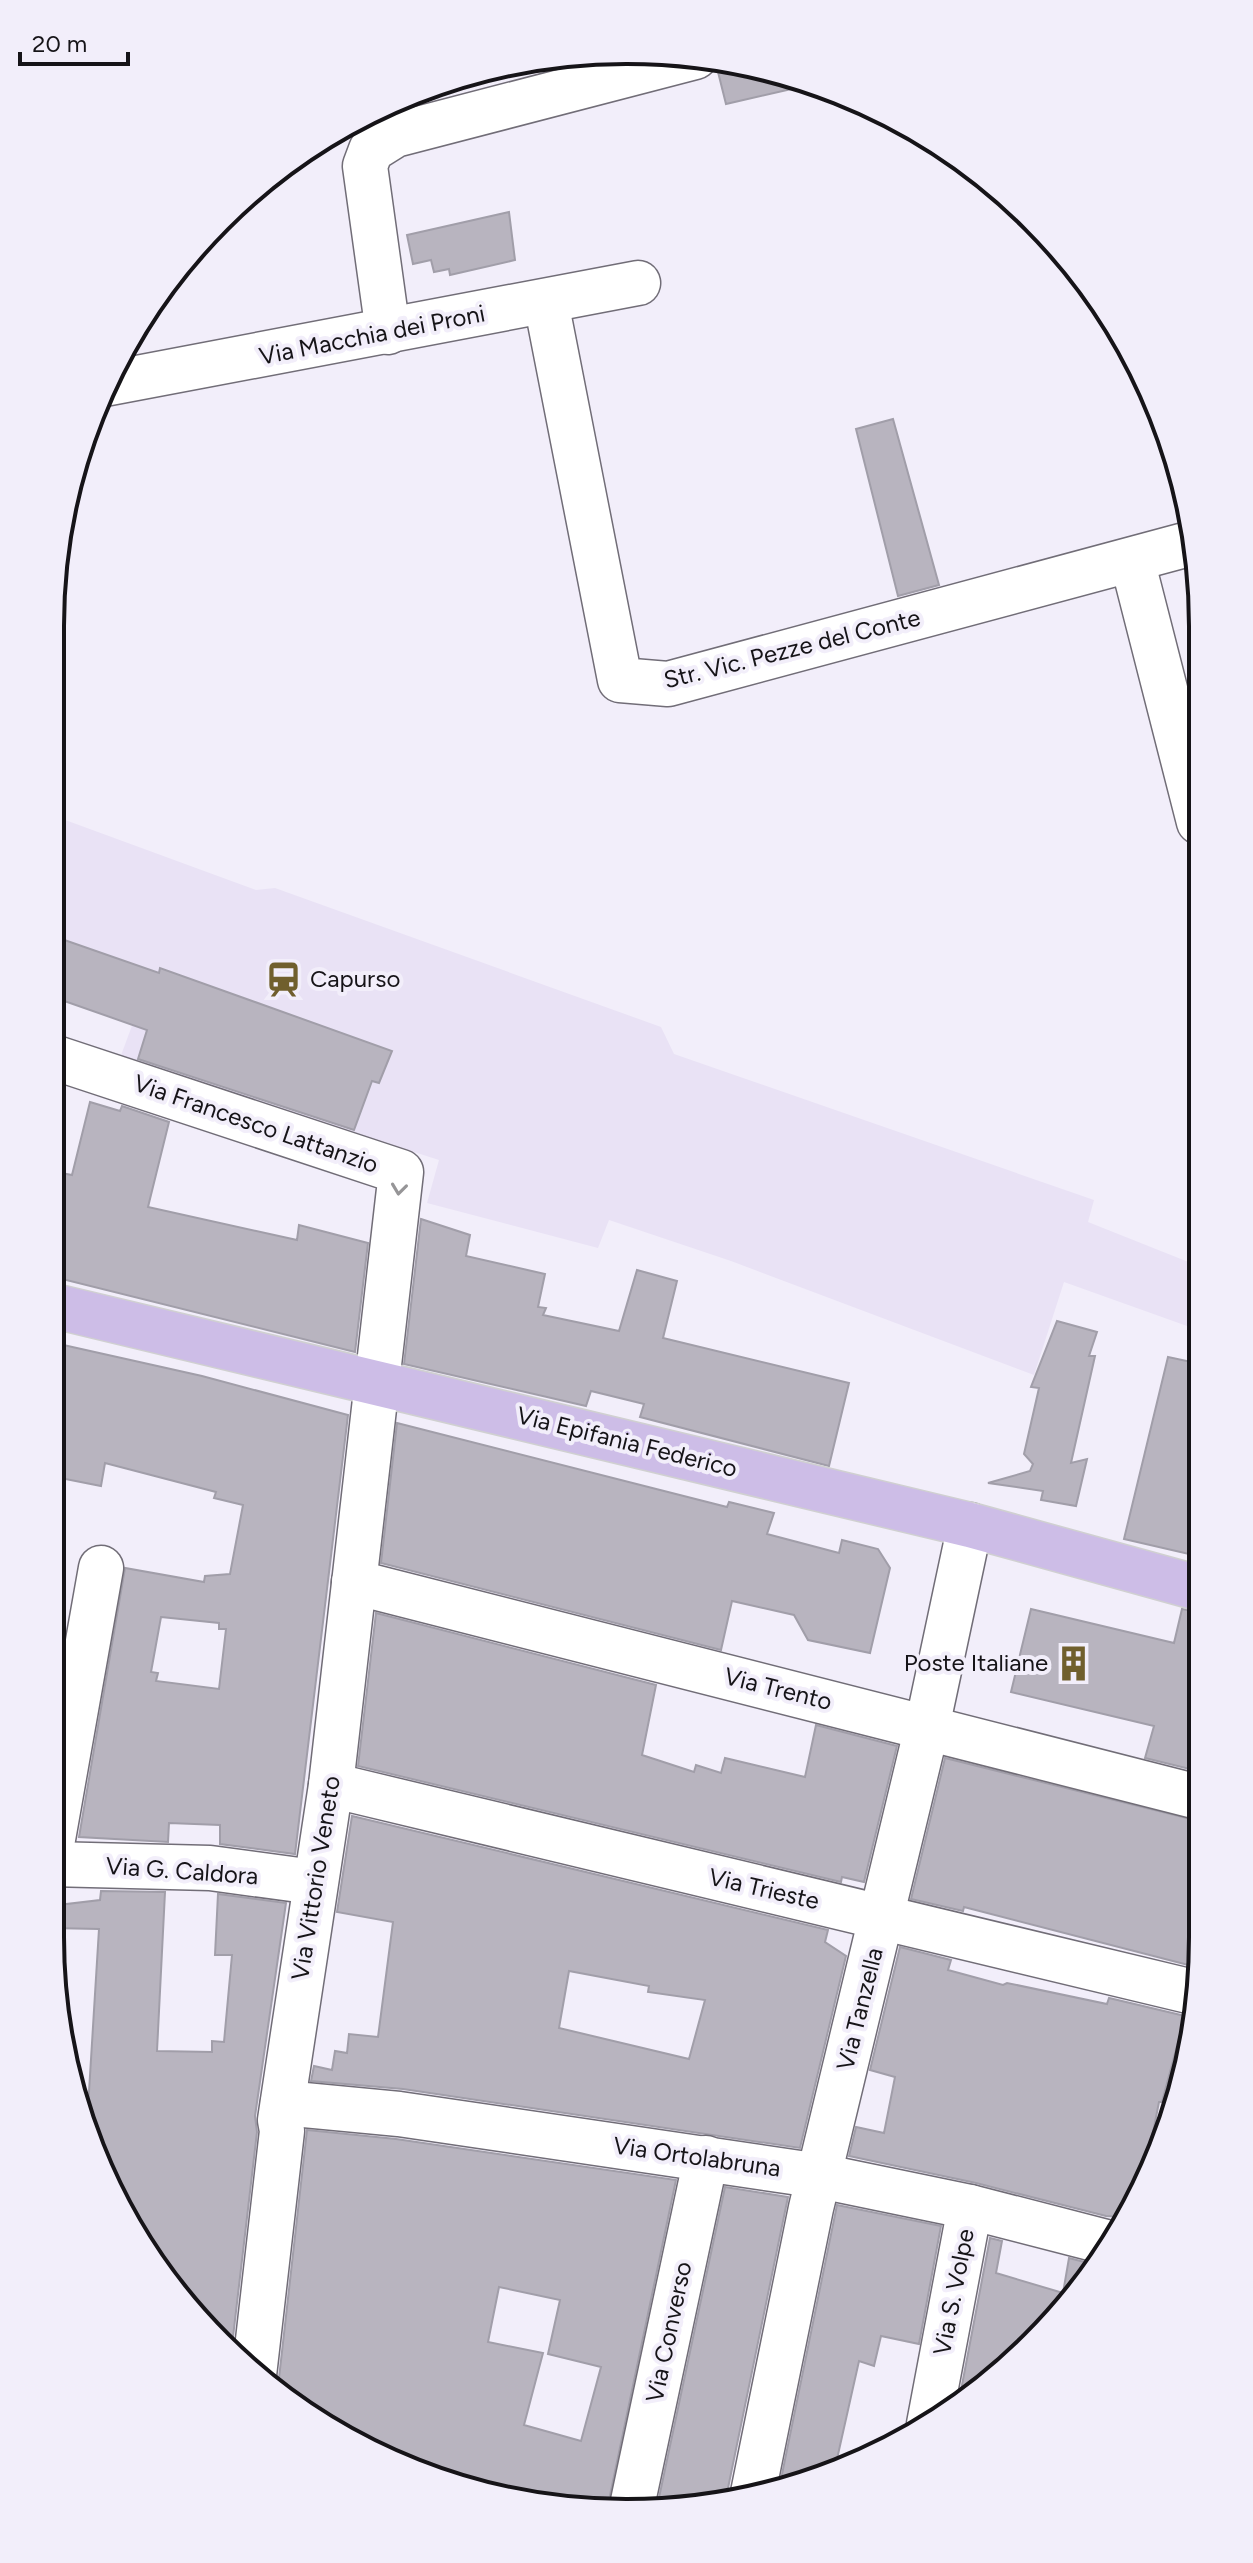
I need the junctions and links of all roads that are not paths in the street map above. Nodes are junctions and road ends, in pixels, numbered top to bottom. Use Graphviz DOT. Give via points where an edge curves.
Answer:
graph roads {
  1 [pos="664,65"];
  2 [pos="638,283"];
  3 [pos="546,302"];
  4 [pos="388,332"];
  5 [pos="121,381"];
  6 [pos="1183,546"];
  7 [pos="1132,560"];
  8 [pos="1189,783"];
  9 [pos="64,1061"];
  10 [pos="64,1308"];
  11 [pos="375,1380"];
  12 [pos="970,1525"];
  13 [pos="101,1568"];
  14 [pos="354,1582"];
  15 [pos="1189,1585"];
  16 [pos="927,1727"];
  17 [pos="64,1777"];
  18 [pos="331,1785"];
  19 [pos="1189,1795"];
  20 [pos="64,1864"];
  21 [pos="314,1882"];
  22 [pos="882,1917"];
  23 [pos="1186,1990"];
  24 [pos="283,2103"];
  25 [pos="706,2158"];
  26 [pos="820,2176"];
  27 [pos="970,2207"];
  28 [pos="1100,2240"];
  29 [pos="256,2359"];
  30 [pos="932,2409"];
  31 [pos="755,2484"];
  32 [pos="634,2499"];
  1 -- 4 [label="street" via="395,135 371,150 365,166"];
  2 -- 3 [label="street, Via Macchia dei Proni"];
  3 -- 4 [label="street, Via Macchia dei Proni"];
  3 -- 7 [label="street, Str. Vic. Pezze del Conte" via="620,680 668,684"];
  4 -- 5 [label="street, Via Macchia dei Proni"];
  6 -- 7 [label="street, Str. Vic. Pezze del Conte"];
  7 -- 8 [label="street"];
  9 -- 11 [label="street, Via Francesco Lattanzio, one-way" via="401,1172"];
  10 -- 11 [label="main road, Via Epifania Federico"];
  11 -- 12 [label="main road, Via Epifania Federico"];
  11 -- 14 [label="street, Via Vittorio Veneto"];
  12 -- 15 [label="main road, Via Epifania Federico"];
  12 -- 16 [label="street, Via Tanzella"];
  13 -- 17 [label="street"];
  14 -- 16 [label="street, Via Trento"];
  14 -- 18 [label="street, Via Vittorio Veneto"];
  16 -- 19 [label="street, Via Trento"];
  16 -- 22 [label="street, Via Tanzella"];
  18 -- 21 [label="street, Via Vittorio Veneto"];
  18 -- 22 [label="street, Via Trieste"];
  20 -- 21 [label="street, Via G. Caldora" via="210,1868"];
  21 -- 24 [label="street, Via Vittorio Veneto"];
  22 -- 23 [label="street, Via Trieste"];
  22 -- 26 [label="street, Via Tanzella"];
  24 -- 25 [label="street, Via Ortolabruna" via="399,2114"];
  24 -- 29 [label="street, Via Vittorio Veneto"];
  25 -- 26 [label="street, Via Ortolabruna"];
  25 -- 32 [label="street, Via Converso"];
  26 -- 27 [label="street, Via Ortolabruna"];
  26 -- 31 [label="street, Via Tanzella"];
  27 -- 28 [label="street, Via Ortolabruna"];
  27 -- 30 [label="street, Via S. Volpe"];
}
